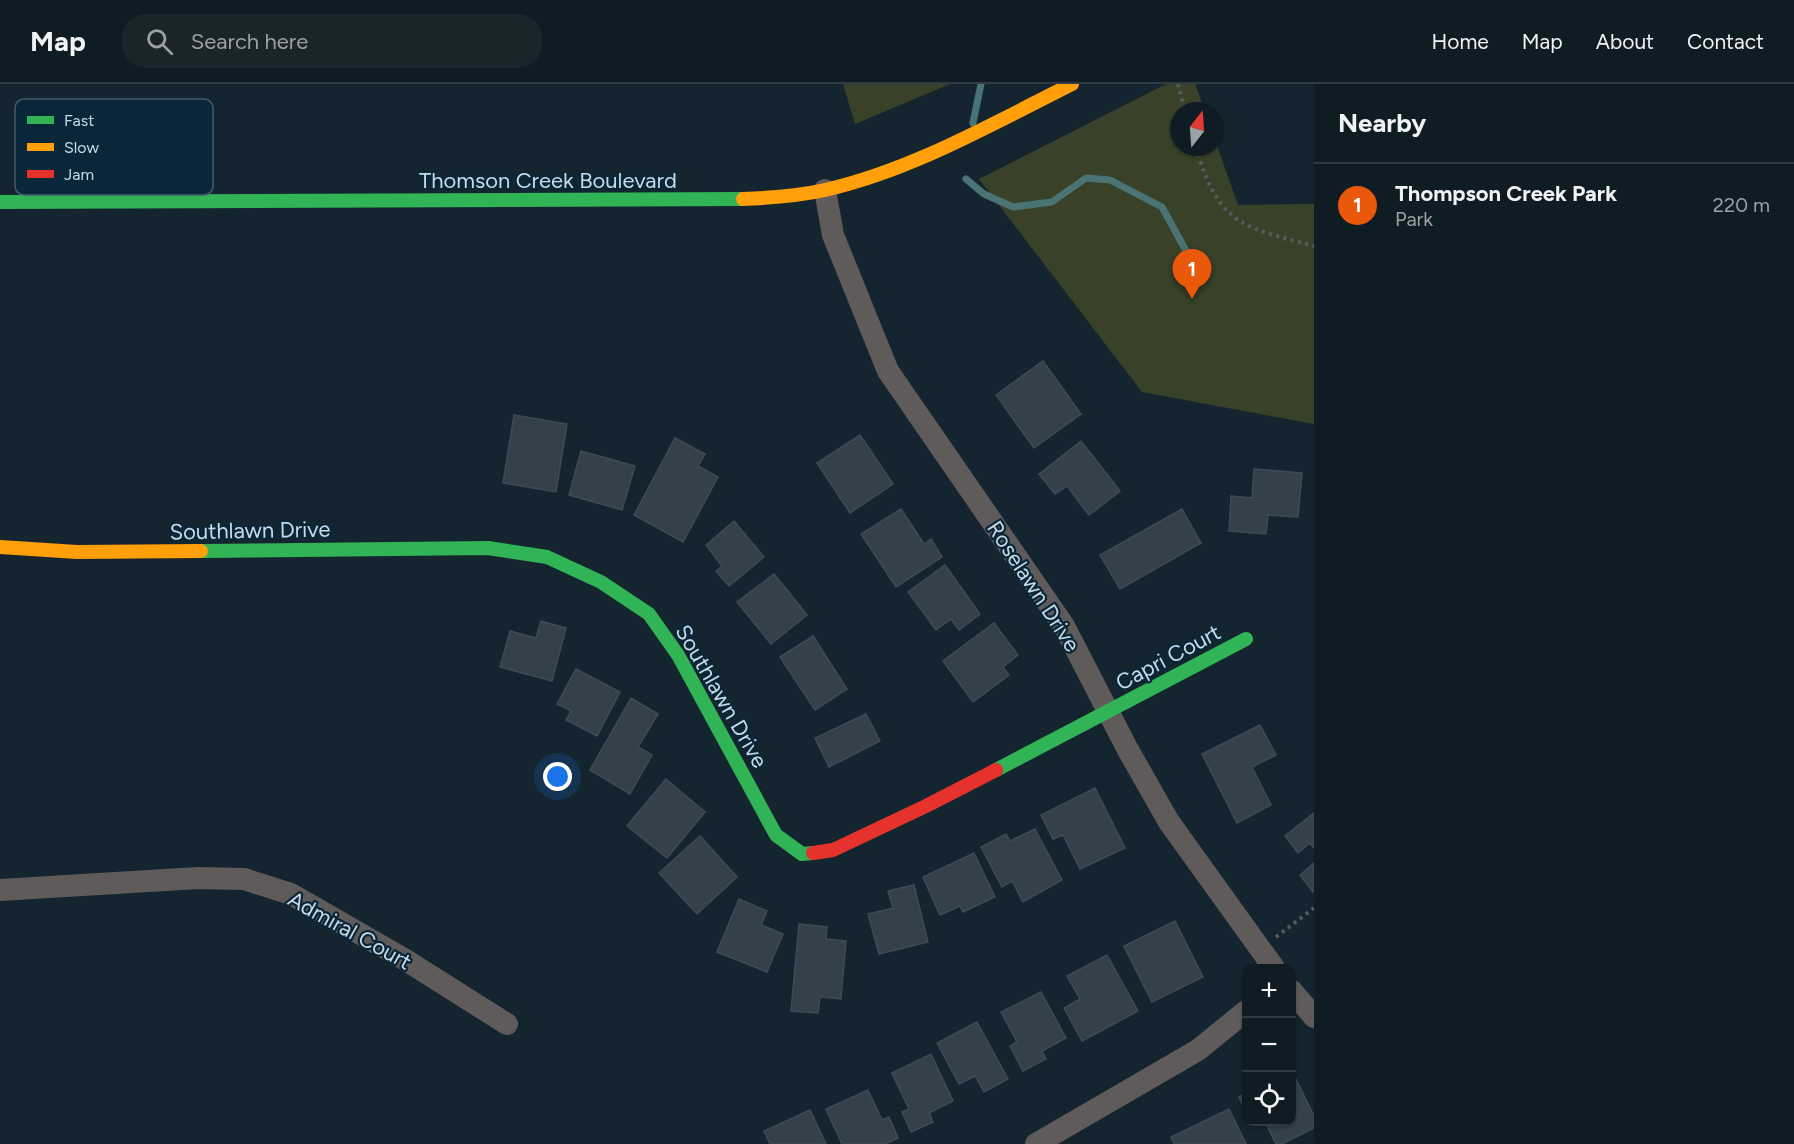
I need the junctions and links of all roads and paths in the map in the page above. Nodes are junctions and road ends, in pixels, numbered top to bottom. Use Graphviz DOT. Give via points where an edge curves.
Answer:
graph roads {
  1 [pos="1072,84"];
  2 [pos="1178,84"];
  3 [pos="1183,102"];
  4 [pos="1199,156"];
  5 [pos="825,190"];
  6 [pos="0,202"];
  7 [pos="1314,246"];
  8 [pos="0,547"];
  9 [pos="1246,639"];
  10 [pos="1110,712"];
  11 [pos="0,890"];
  12 [pos="1314,908"];
  13 [pos="1260,949"];
  14 [pos="1270,964"];
  15 [pos="1296,996"];
  16 [pos="1242,1014"];
  17 [pos="1314,1017"];
  18 [pos="507,1024"];
  19 [pos="1036,1144"];
  1 -- 5 [label="street, Thomson Creek Boulevard" via="952,143"];
  2 -- 3 [label="path"];
  4 -- 7 [label="path" via="1216,200 1230,215 1261,232"];
  5 -- 6 [label="street, Thomson Creek Boulevard" via="708,201"];
  5 -- 10 [label="street, Roselawn Drive" via="833,235 888,371 1065,626"];
  8 -- 10 [label="street, Southlawn Drive" via="77,552 488,548 547,557 602,582 649,614 678,655 776,835 802,854 833,850"];
  9 -- 10 [label="street, Capri Court"];
  10 -- 13 [label="street, Roselawn Drive" via="1169,822"];
  11 -- 18 [label="street, Admiral Court" via="198,878 244,879 291,894"];
  12 -- 13 [label="path"];
  13 -- 14 [label="street, Roselawn Drive"];
  15 -- 17 [label="street"];
  16 -- 19 [label="street" via="1198,1050"];
}
